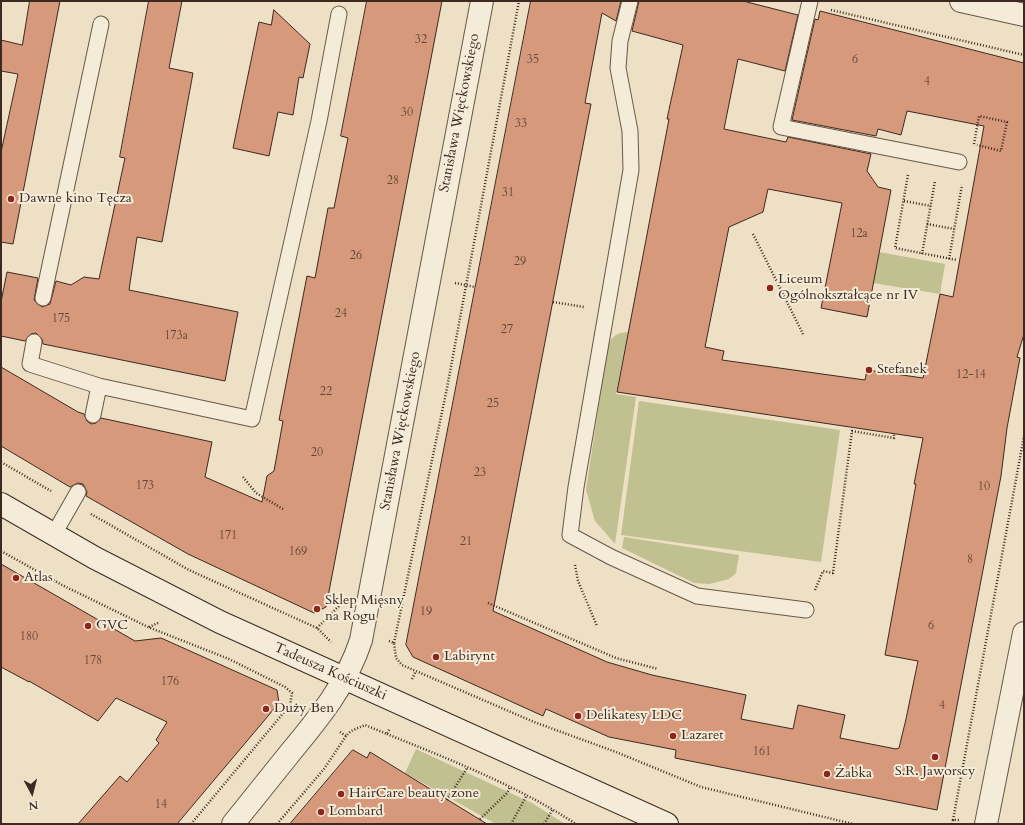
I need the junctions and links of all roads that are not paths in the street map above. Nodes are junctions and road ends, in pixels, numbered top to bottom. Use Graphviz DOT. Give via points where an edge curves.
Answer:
graph roads {
  1 [pos="482,1"];
  2 [pos="630,1"];
  3 [pos="961,1"];
  4 [pos="810,3"];
  5 [pos="339,14"];
  6 [pos="1024,15"];
  7 [pos="101,24"];
  8 [pos="959,162"];
  9 [pos="43,298"];
  10 [pos="34,342"];
  11 [pos="99,386"];
  12 [pos="93,415"];
  13 [pos="78,492"];
  14 [pos="1,504"];
  15 [pos="54,534"];
  16 [pos="806,610"];
  17 [pos="1024,633"];
  18 [pos="1020,672"];
  19 [pos="345,679"];
  20 [pos="233,824"];
  21 [pos="667,824"];
  22 [pos="986,824"];
  1 -- 19 [label="street, Stanisława Więckowskiego" via="363,630"];
  2 -- 16 [label="lane" via="620,41 618,68 630,131 630,170 570,535 610,557 697,596"];
  3 -- 6 [label="street"];
  4 -- 8 [label="lane" via="781,127"];
  5 -- 11 [label="lane" via="319,121 252,419"];
  7 -- 9 [label="lane"];
  10 -- 11 [label="lane" via="30,364"];
  11 -- 12 [label="lane"];
  13 -- 15 [label="lane"];
  14 -- 15 [label="street, Tadeusza Kościuszki"];
  15 -- 19 [label="street, Tadeusza Kościuszki" via="190,607"];
  17 -- 18 [label="street"];
  18 -- 22 [label="street"];
  19 -- 20 [label="street, Stanisława Więckowskiego" via="317,720"];
  19 -- 21 [label="street, Tadeusza Kościuszki"];
}
